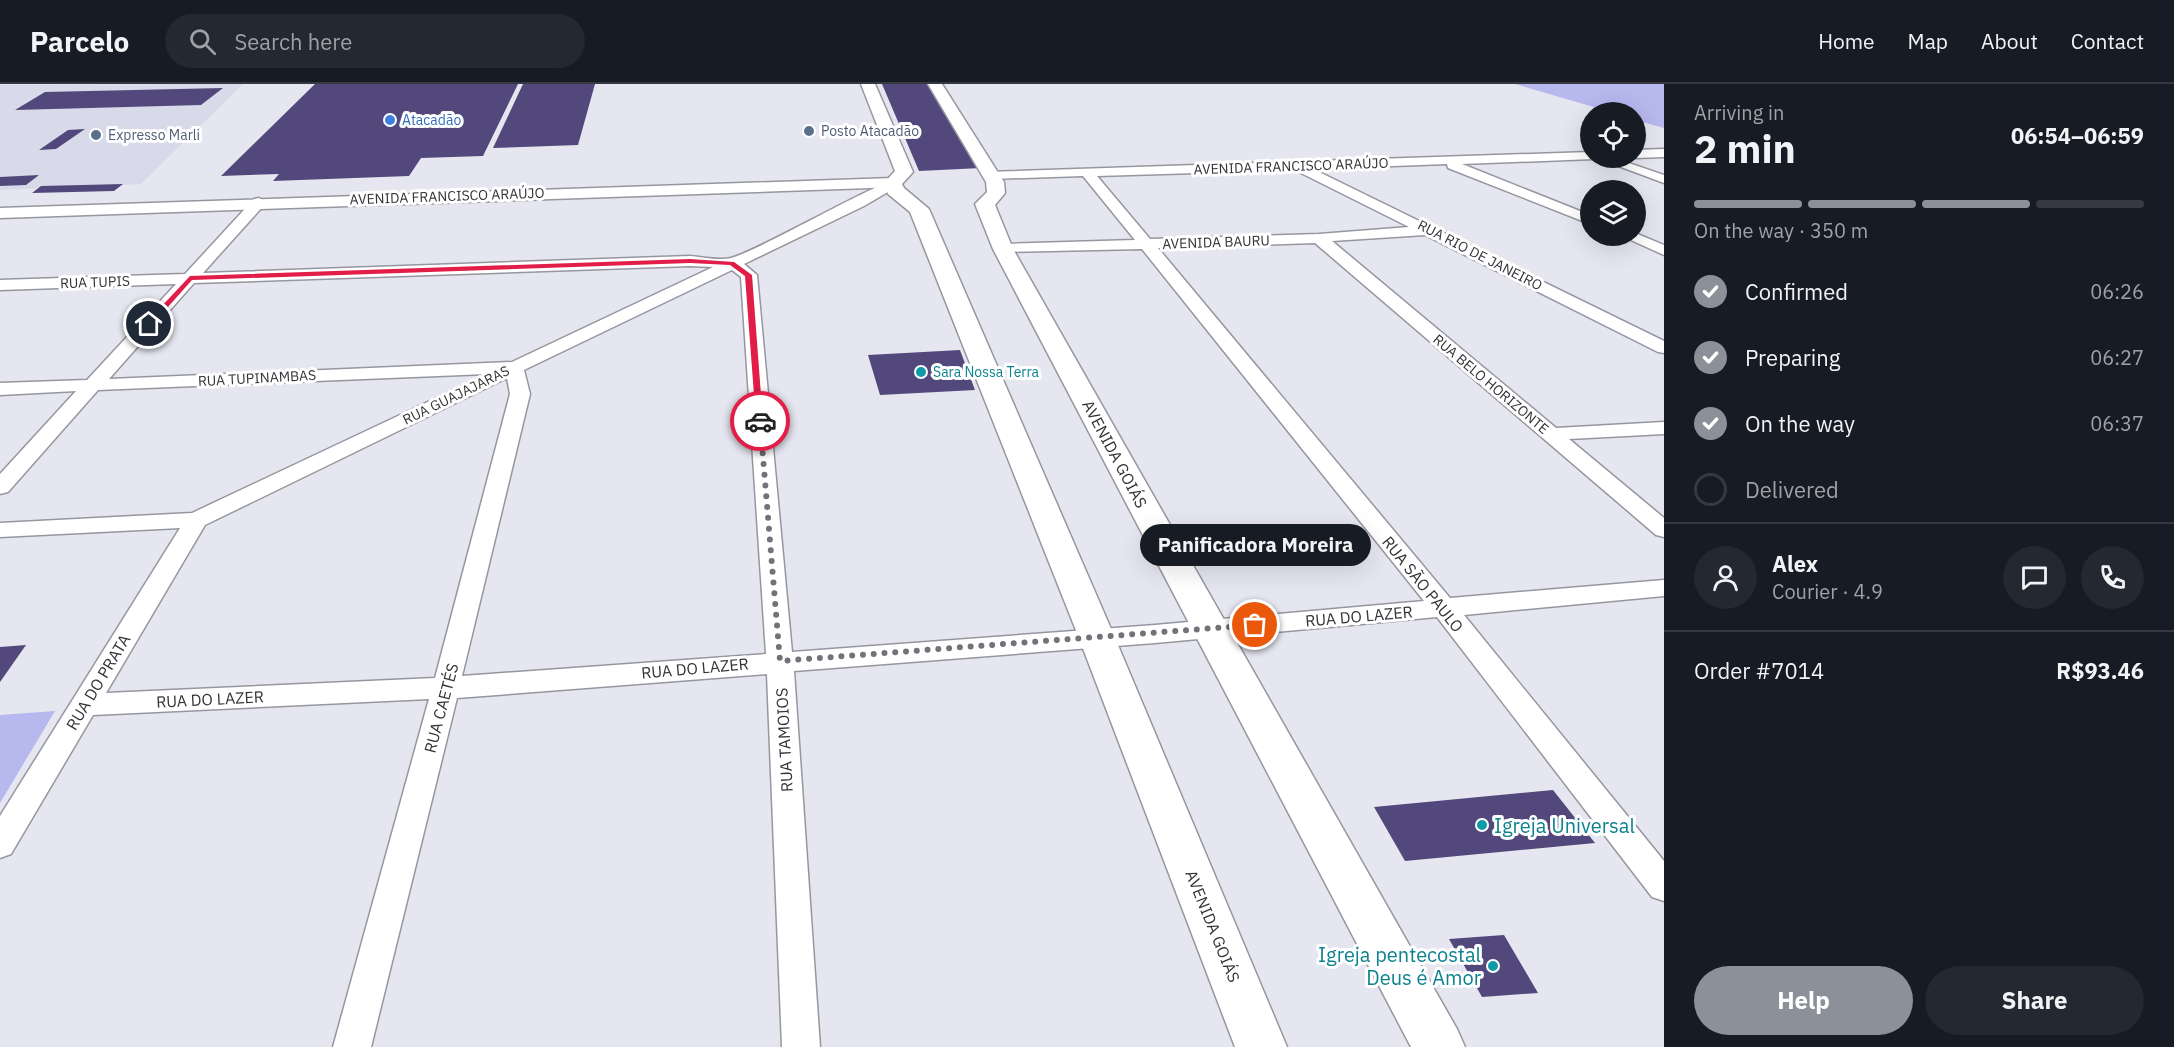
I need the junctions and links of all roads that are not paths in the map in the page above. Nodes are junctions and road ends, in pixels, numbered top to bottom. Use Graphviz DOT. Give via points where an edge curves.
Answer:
graph roads {
  1 [pos="868,84"];
  2 [pos="935,84"];
  3 [pos="1664,153"];
  4 [pos="1646,154"];
  5 [pos="1580,156"];
  6 [pos="1445,161"];
  7 [pos="1295,165"];
  8 [pos="1632,168"];
  9 [pos="1087,172"];
  10 [pos="991,175"];
  11 [pos="1664,179"];
  12 [pos="893,183"];
  13 [pos="259,202"];
  14 [pos="0,213"];
  15 [pos="1580,216"];
  16 [pos="1429,230"];
  17 [pos="1319,238"];
  18 [pos="1646,243"];
  19 [pos="1144,245"];
  20 [pos="1003,249"];
  21 [pos="1664,250"];
  22 [pos="732,263"];
  23 [pos="190,278"];
  24 [pos="0,285"];
  25 [pos="1664,348"];
  26 [pos="514,367"];
  27 [pos="94,386"];
  28 [pos="0,390"];
  29 [pos="1664,428"];
  30 [pos="1550,434"];
  31 [pos="0,488"];
  32 [pos="196,520"];
  33 [pos="0,530"];
  34 [pos="1664,530"];
  35 [pos="1664,588"];
  36 [pos="1444,608"];
  37 [pos="1208,629"];
  38 [pos="1097,638"];
  39 [pos="780,661"];
  40 [pos="446,688"];
  41 [pos="83,705"];
  42 [pos="0,844"];
  43 [pos="1664,886"];
  44 [pos="352,1047"];
  45 [pos="801,1047"];
  46 [pos="1261,1047"];
  47 [pos="1439,1047"];
  1 -- 12 [label="main road" via="904,172"];
  2 -- 10 [label="main road"];
  3 -- 4 [label="street"];
  5 -- 6 [label="street, AVENIDA FRANCISCO ARAÚJO"];
  6 -- 7 [label="street, AVENIDA FRANCISCO ARAÚJO"];
  6 -- 15 [label="street"];
  7 -- 9 [label="street, AVENIDA FRANCISCO ARAÚJO"];
  7 -- 16 [label="street, RUA RIO DE JANEIRO"];
  8 -- 11 [label="street"];
  9 -- 10 [label="street, AVENIDA FRANCISCO ARAÚJO"];
  9 -- 19 [label="street, RUA SÃO PAULO"];
  10 -- 20 [label="main road, AVENIDA GOIÁS" via="996,193 985,204"];
  12 -- 13 [label="street, AVENIDA FRANCISCO ARAÚJO"];
  12 -- 22 [label="street, RUA GUAJAJARAS"];
  12 -- 38 [label="main road, AVENIDA GOIÁS" via="895,190 919,209"];
  13 -- 14 [label="street, AVENIDA FRANCISCO ARAÚJO"];
  13 -- 23 [label="street"];
  16 -- 17 [label="street, AVENIDA BAURU"];
  16 -- 25 [label="street, RUA RIO DE JANEIRO"];
  17 -- 19 [label="street, AVENIDA BAURU"];
  17 -- 30 [label="street, RUA BELO HORIZONTE"];
  18 -- 21 [label="street"];
  19 -- 20 [label="street, AVENIDA BAURU"];
  19 -- 36 [label="street, RUA SÃO PAULO"];
  20 -- 37 [label="main road, AVENIDA GOIÁS"];
  22 -- 23 [label="street, RUA TUPIS" via="690,261"];
  22 -- 26 [label="street, RUA GUAJAJARAS"];
  22 -- 39 [label="street, RUA TAMOIOS" via="749,275"];
  23 -- 24 [label="street, RUA TUPIS"];
  23 -- 27 [label="street"];
  26 -- 27 [label="street, RUA TUPINAMBAS"];
  26 -- 32 [label="street, RUA GUAJAJARAS"];
  26 -- 40 [label="street, RUA CAETÉS" via="520,394"];
  27 -- 28 [label="street, RUA TUPINAMBAS"];
  27 -- 31 [label="street"];
  29 -- 30 [label="street"];
  30 -- 34 [label="street, RUA BELO HORIZONTE"];
  32 -- 33 [label="street, RUA GUAJAJARAS"];
  32 -- 41 [label="street, RUA DO PRATA"];
  35 -- 36 [label="street, RUA DO LAZER"];
  36 -- 37 [label="street, RUA DO LAZER"];
  36 -- 43 [label="street, RUA SÃO PAULO"];
  37 -- 38 [label="street, RUA DO LAZER"];
  37 -- 47 [label="main road, AVENIDA GOIÁS"];
  38 -- 39 [label="street, RUA DO LAZER"];
  38 -- 46 [label="main road, AVENIDA GOIÁS"];
  39 -- 40 [label="street, RUA DO LAZER"];
  39 -- 45 [label="street, RUA TAMOIOS"];
  40 -- 41 [label="street, RUA DO LAZER"];
  40 -- 44 [label="street, RUA CAETÉS"];
  41 -- 42 [label="street, RUA DO PRATA"];
}
